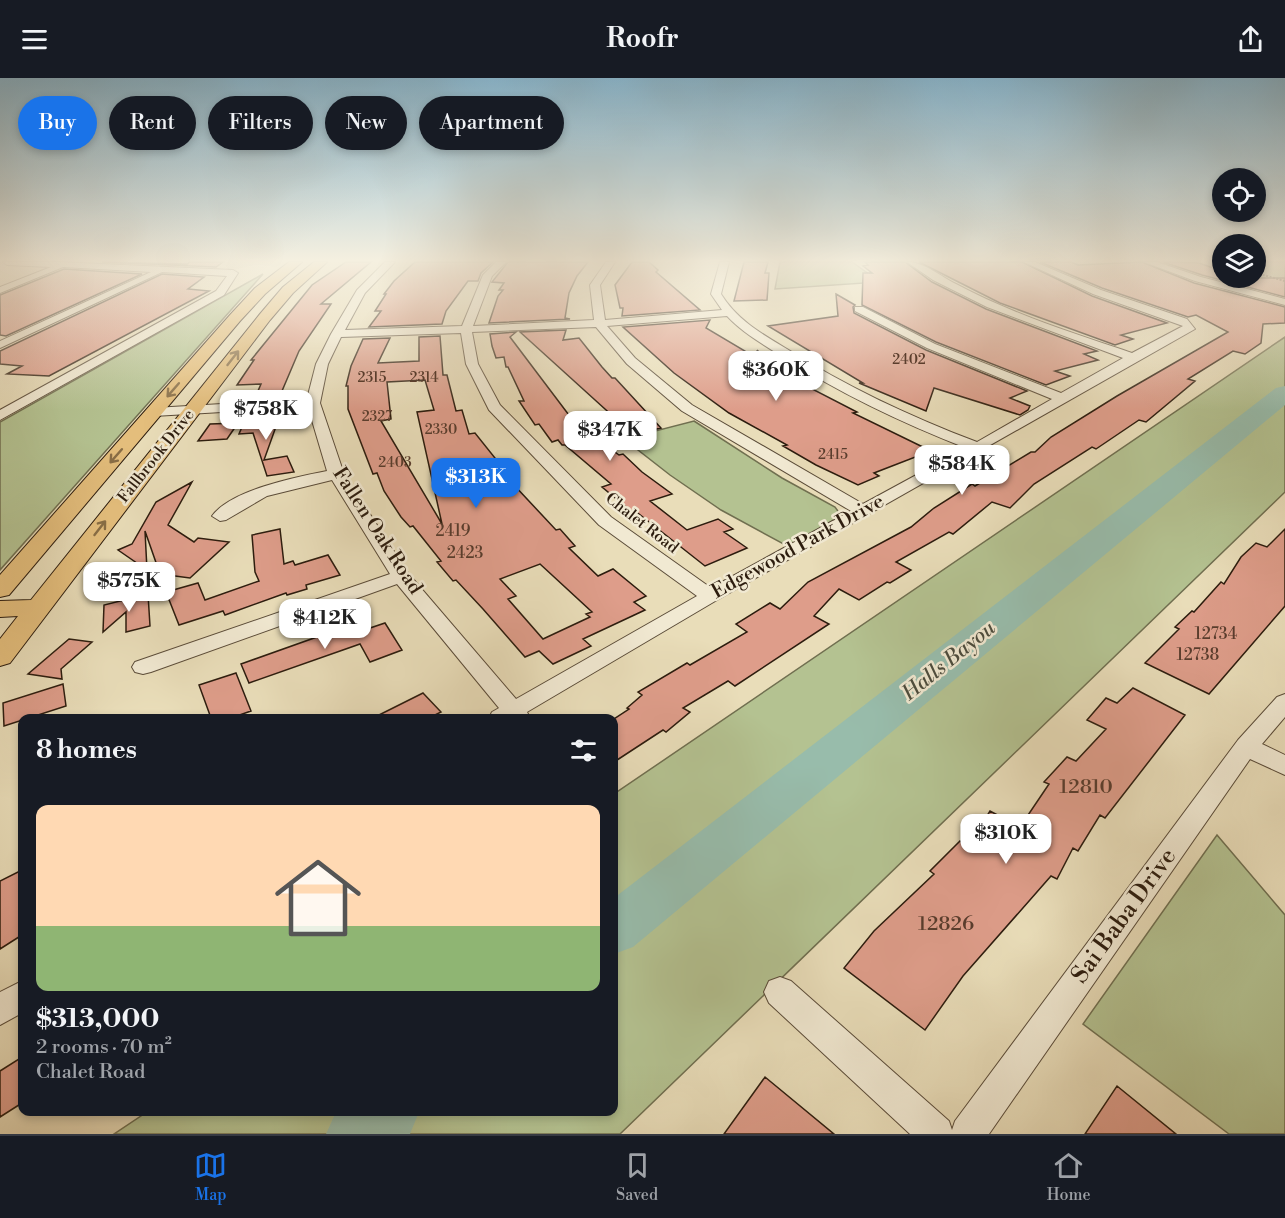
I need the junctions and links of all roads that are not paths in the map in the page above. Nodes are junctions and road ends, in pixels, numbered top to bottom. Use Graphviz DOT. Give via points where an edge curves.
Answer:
graph roads {
  1 [pos="73,311"];
  2 [pos="187,311"];
  3 [pos="241,311"];
  4 [pos="270,311"];
  5 [pos="350,311"];
  6 [pos="473,311"];
  7 [pos="598,311"];
  8 [pos="863,311"];
  9 [pos="1009,311"];
  10 [pos="1150,311"];
  11 [pos="729,313"];
  12 [pos="600,324"];
  13 [pos="466,330"];
  14 [pos="338,334"];
  15 [pos="0,345"];
  16 [pos="1133,357"];
  17 [pos="1062,398"];
  18 [pos="313,403"];
  19 [pos="192,410"];
  20 [pos="154,412"];
  21 [pos="0,416"];
  22 [pos="978,447"];
  23 [pos="336,474"];
  24 [pos="863,511"];
  25 [pos="220,516"];
  26 [pos="401,576"];
  27 [pos="0,590"];
  28 [pos="710,596"];
  29 [pos="39,607"];
  30 [pos="0,609"];
  31 [pos="0,657"];
  32 [pos="143,667"];
  33 [pos="1285,702"];
  34 [pos="509,714"];
  35 [pos="514,714"];
  36 [pos="1246,746"];
  37 [pos="1285,766"];
  38 [pos="780,992"];
  39 [pos="18,998"];
  40 [pos="0,1009"];
  41 [pos="936,1134"];
  42 [pos="968,1134"];
  1 -- 15 [label="street"];
  2 -- 21 [label="street"];
  3 -- 20 [label="main road, Fallbrook Drive, one-way"];
  19 -- 4 [label="main road, Fallbrook Drive, one-way"];
  5 -- 14 [label="street"];
  6 -- 13 [label="street"];
  7 -- 12 [label="street"];
  8 -- 17 [label="street" via="931,346"];
  9 -- 16 [label="street"];
  10 -- 16 [label="street, Edgewood Park Drive" via="1188,325 1188,329"];
  11 -- 12 [label="street"];
  11 -- 22 [label="street" via="765,341 832,382"];
  12 -- 13 [label="street"];
  12 -- 24 [label="street" via="631,361 687,408"];
  13 -- 14 [label="street"];
  13 -- 28 [label="street, Chalet Road" via="472,364 494,407 605,521"];
  14 -- 18 [label="street" via="322,364"];
  16 -- 17 [label="street, Edgewood Park Drive"];
  17 -- 22 [label="street, Edgewood Park Drive"];
  18 -- 19 [label="street"];
  18 -- 23 [label="street, Fallen Oak Road"];
  19 -- 20 [label="street"];
  29 -- 19 [label="main road, Fallbrook Drive, one-way"];
  20 -- 27 [label="main road, Fallbrook Drive, one-way"];
  22 -- 24 [label="street, Edgewood Park Drive"];
  23 -- 25 [label="street" via="267,489"];
  23 -- 26 [label="street, Fallen Oak Road"];
  24 -- 28 [label="street, Edgewood Park Drive"];
  26 -- 32 [label="street"];
  26 -- 34 [label="street, Fallen Oak Road"];
  28 -- 35 [label="street, Edgewood Park Drive"];
  29 -- 30 [label="main road"];
  29 -- 31 [label="main road, Fallbrook Drive"];
  33 -- 36 [label="street, Sai Baba Drive"];
  36 -- 37 [label="street"];
  36 -- 42 [label="street, Sai Baba Drive"];
  38 -- 41 [label="street"];
  39 -- 40 [label="street"];
}
